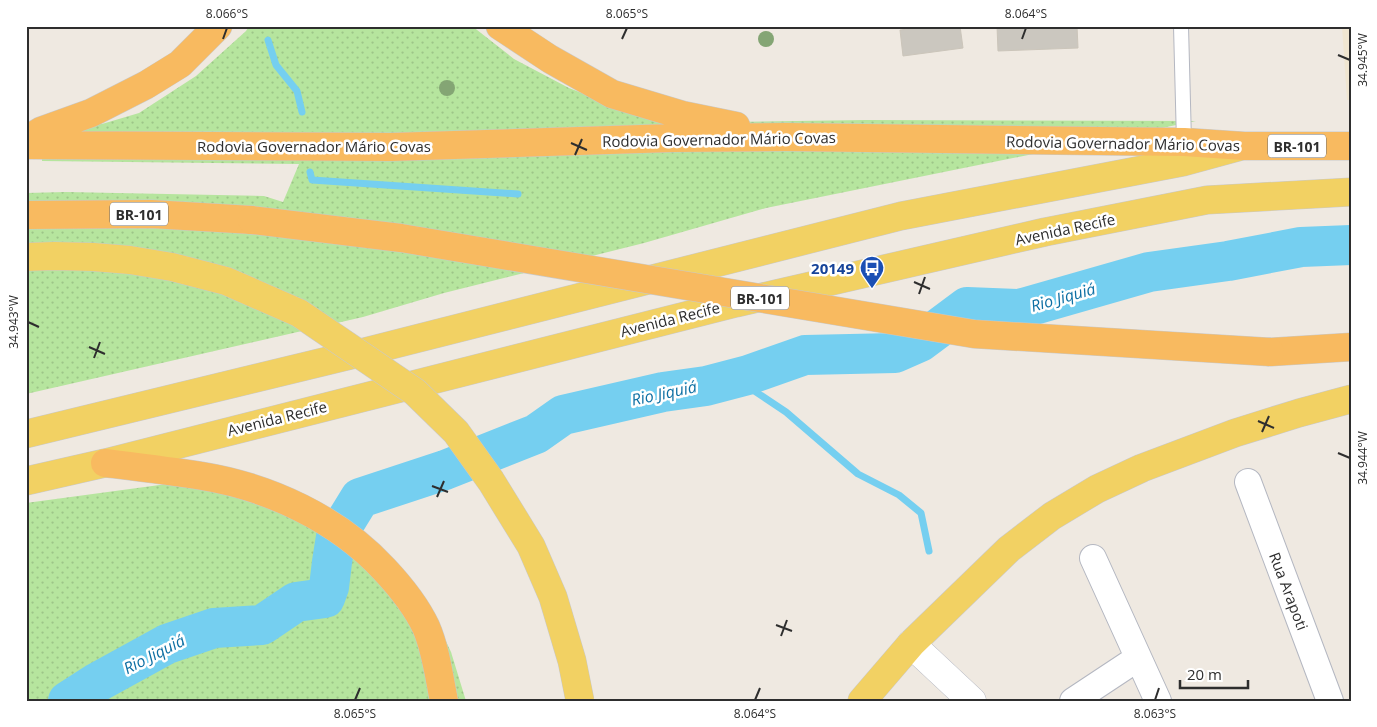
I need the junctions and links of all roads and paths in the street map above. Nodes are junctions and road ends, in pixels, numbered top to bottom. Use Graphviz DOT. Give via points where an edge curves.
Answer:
graph roads {
  1 [pos="218,26"];
  2 [pos="500,26"];
  3 [pos="1181,26"];
  4 [pos="786,136"];
  5 [pos="26,140"];
  6 [pos="1184,142"];
  7 [pos="26,145"];
  8 [pos="1244,146"];
  9 [pos="1351,146"];
  10 [pos="1351,192"];
  11 [pos="26,215"];
  12 [pos="26,257"];
  13 [pos="1351,347"];
  14 [pos="1351,400"];
  15 [pos="26,434"];
  16 [pos="105,463"];
  17 [pos="26,481"];
  18 [pos="1248,482"];
  19 [pos="1093,558"];
  20 [pos="911,644"];
  21 [pos="1138,658"];
  22 [pos="865,699"];
  23 [pos="444,701"];
  24 [pos="580,701"];
  25 [pos="972,701"];
  26 [pos="1073,701"];
  27 [pos="1158,701"];
  28 [pos="1330,701"];
  1 -- 5 [label="highway" via="180,64 146,85"];
  2 -- 4 [label="highway" via="612,94 682,115"];
  3 -- 6 [label="lane"];
  4 -- 6 [label="highway, Rodovia Governador Mário Covas / BR-101"];
  4 -- 7 [label="highway, Rodovia Governador Mário Covas / BR-101" via="391,148"];
  6 -- 8 [label="highway, Rodovia Governador Mário Covas / BR-101"];
  8 -- 9 [label="highway, Rodovia Governador Mário Covas / BR-101"];
  8 -- 15 [label="main road" via="1183,162 901,216"];
  10 -- 16 [label="main road, Avenida Recife" via="1207,200 1045,232 736,303"];
  11 -- 13 [label="highway, BR-101, bridge" via="151,214 252,220 401,238 974,334 1270,352"];
  12 -- 24 [label="main road, bridge" via="130,260 226,281 299,313 414,392 456,432 531,546 553,597"];
  14 -- 20 [label="main road" via="1235,432 1097,489 1052,516 1009,549"];
  16 -- 17 [label="main road, Avenida Recife"];
  16 -- 23 [label="highway" via="204,476 268,494 337,528 377,561 414,607 426,628"];
  18 -- 28 [label="street, Rua Arapoti"];
  19 -- 21 [label="street"];
  20 -- 22 [label="main road"];
  20 -- 25 [label="street"];
  21 -- 26 [label="street"];
  21 -- 27 [label="street"];
}
